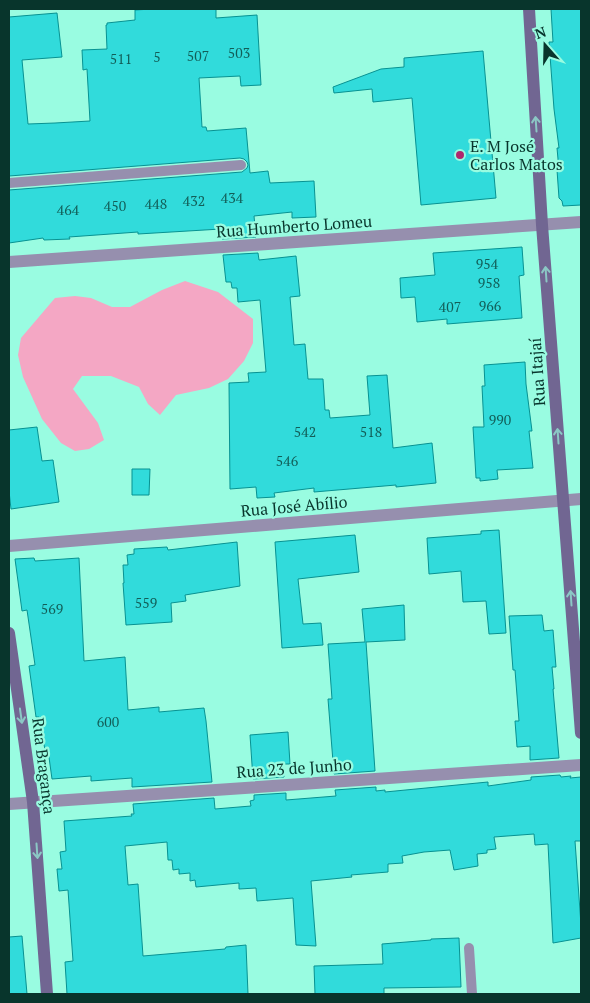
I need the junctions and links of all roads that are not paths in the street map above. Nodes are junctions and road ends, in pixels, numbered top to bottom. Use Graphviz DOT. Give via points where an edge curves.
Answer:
graph roads {
  1 [pos="529,9"];
  2 [pos="241,164"];
  3 [pos="9,182"];
  4 [pos="581,222"];
  5 [pos="542,225"];
  6 [pos="9,262"];
  7 [pos="581,499"];
  8 [pos="563,500"];
  9 [pos="9,546"];
  10 [pos="9,633"];
  11 [pos="581,733"];
  12 [pos="581,765"];
  13 [pos="33,802"];
  14 [pos="9,804"];
  15 [pos="469,948"];
  16 [pos="47,994"];
  17 [pos="472,994"];
  5 -- 1 [label="street, Rua Itajaí, one-way"];
  2 -- 3 [label="lane"];
  4 -- 5 [label="street, Rua Humberto Lomeu"];
  5 -- 6 [label="street, Rua Humberto Lomeu"];
  8 -- 5 [label="street, Rua Itajaí, one-way"];
  7 -- 8 [label="street, Rua José Abílio"];
  8 -- 9 [label="street, Rua José Abílio"];
  11 -- 8 [label="street, Rua Itajaí, one-way"];
  10 -- 13 [label="street, Rua Bragança, one-way"];
  12 -- 13 [label="street, Rua 23 de Junho"];
  13 -- 14 [label="street, Rua 23 de Junho"];
  13 -- 16 [label="street, Rua Bragança, one-way"];
  15 -- 17 [label="lane"];
}
